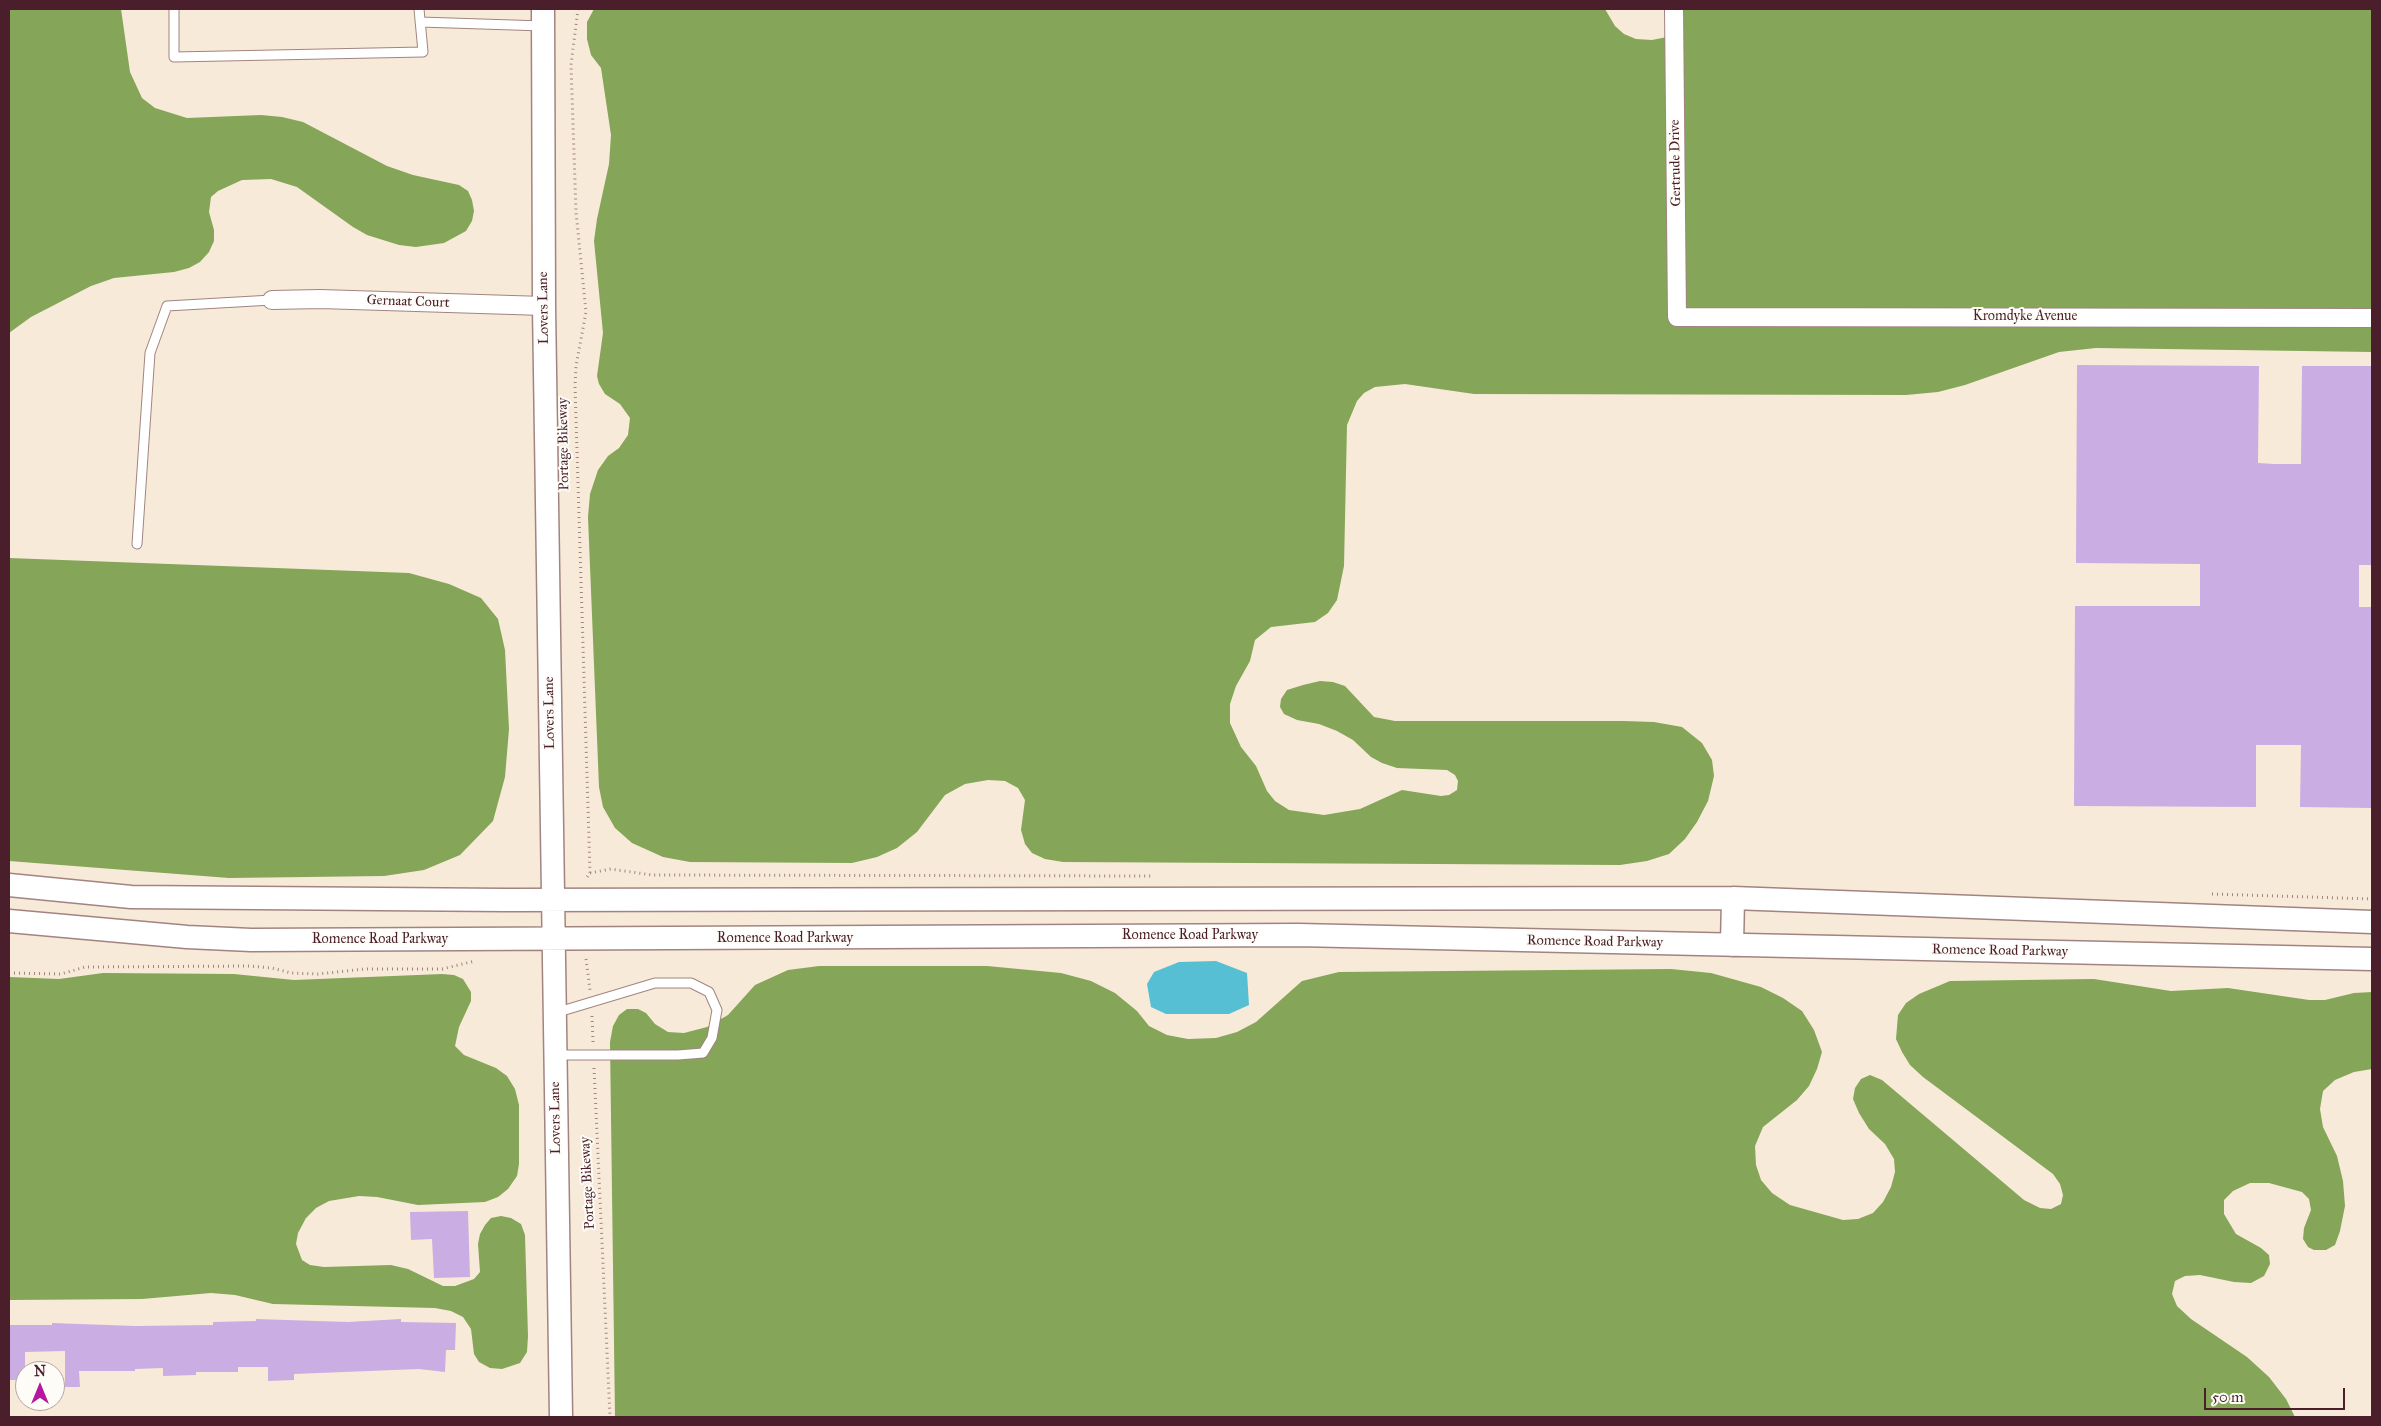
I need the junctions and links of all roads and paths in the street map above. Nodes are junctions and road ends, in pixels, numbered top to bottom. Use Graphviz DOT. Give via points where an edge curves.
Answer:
graph roads {
  1 [pos="174,9"];
  2 [pos="419,9"];
  3 [pos="578,9"];
  4 [pos="1674,9"];
  5 [pos="543,17"];
  6 [pos="420,22"];
  7 [pos="272,300"];
  8 [pos="544,306"];
  9 [pos="1677,316"];
  10 [pos="2372,318"];
  11 [pos="137,544"];
  12 [pos="585,878"];
  13 [pos="9,885"];
  14 [pos="1732,898"];
  15 [pos="553,900"];
  16 [pos="9,921"];
  17 [pos="2372,922"];
  18 [pos="554,940"];
  19 [pos="1732,945"];
  20 [pos="586,954"];
  21 [pos="482,959"];
  22 [pos="2372,959"];
  23 [pos="9,973"];
  24 [pos="591,1002"];
  25 [pos="555,1013"];
  26 [pos="594,1055"];
  27 [pos="555,1056"];
  28 [pos="561,1417"];
  29 [pos="610,1417"];
  1 -- 6 [label="lane" via="174,57 423,52"];
  2 -- 6 [label="lane"];
  3 -- 12 [label="path, Portage Bikeway" via="571,65 576,212 586,312 575,386 590,873"];
  4 -- 9 [label="street, Gertrude Drive"];
  5 -- 6 [label="lane"];
  5 -- 8 [label="street, Lovers Lane"];
  7 -- 8 [label="street, Gernaat Court"];
  7 -- 11 [label="lane" via="167,306 150,353"];
  8 -- 15 [label="street, Lovers Lane"];
  9 -- 10 [label="street, Kromdyke Avenue"];
  13 -- 15 [label="street" via="130,897"];
  14 -- 15 [label="street"];
  14 -- 17 [label="street"];
  14 -- 19 [label="street"];
  15 -- 18 [label="street, Lovers Lane"];
  16 -- 18 [label="street, Romence Road Parkway" via="251,940"];
  18 -- 19 [label="street, Romence Road Parkway" via="1298,935"];
  18 -- 25 [label="street, Lovers Lane"];
  19 -- 22 [label="street, Romence Road Parkway"];
  20 -- 24 [label="path, Portage Bikeway"];
  21 -- 23 [label="path" via="442,969 365,969 318,974 249,966 85,967 61,974"];
  24 -- 25 [label="lane"];
  24 -- 26 [label="path, Portage Bikeway"];
  24 -- 26 [label="lane" via="656,983 691,983 709,992 718,1010 712,1038 703,1053 678,1056"];
  25 -- 27 [label="street, Lovers Lane"];
  26 -- 27 [label="lane"];
  26 -- 29 [label="path, Portage Bikeway"];
  27 -- 28 [label="street, Lovers Lane"];
}
